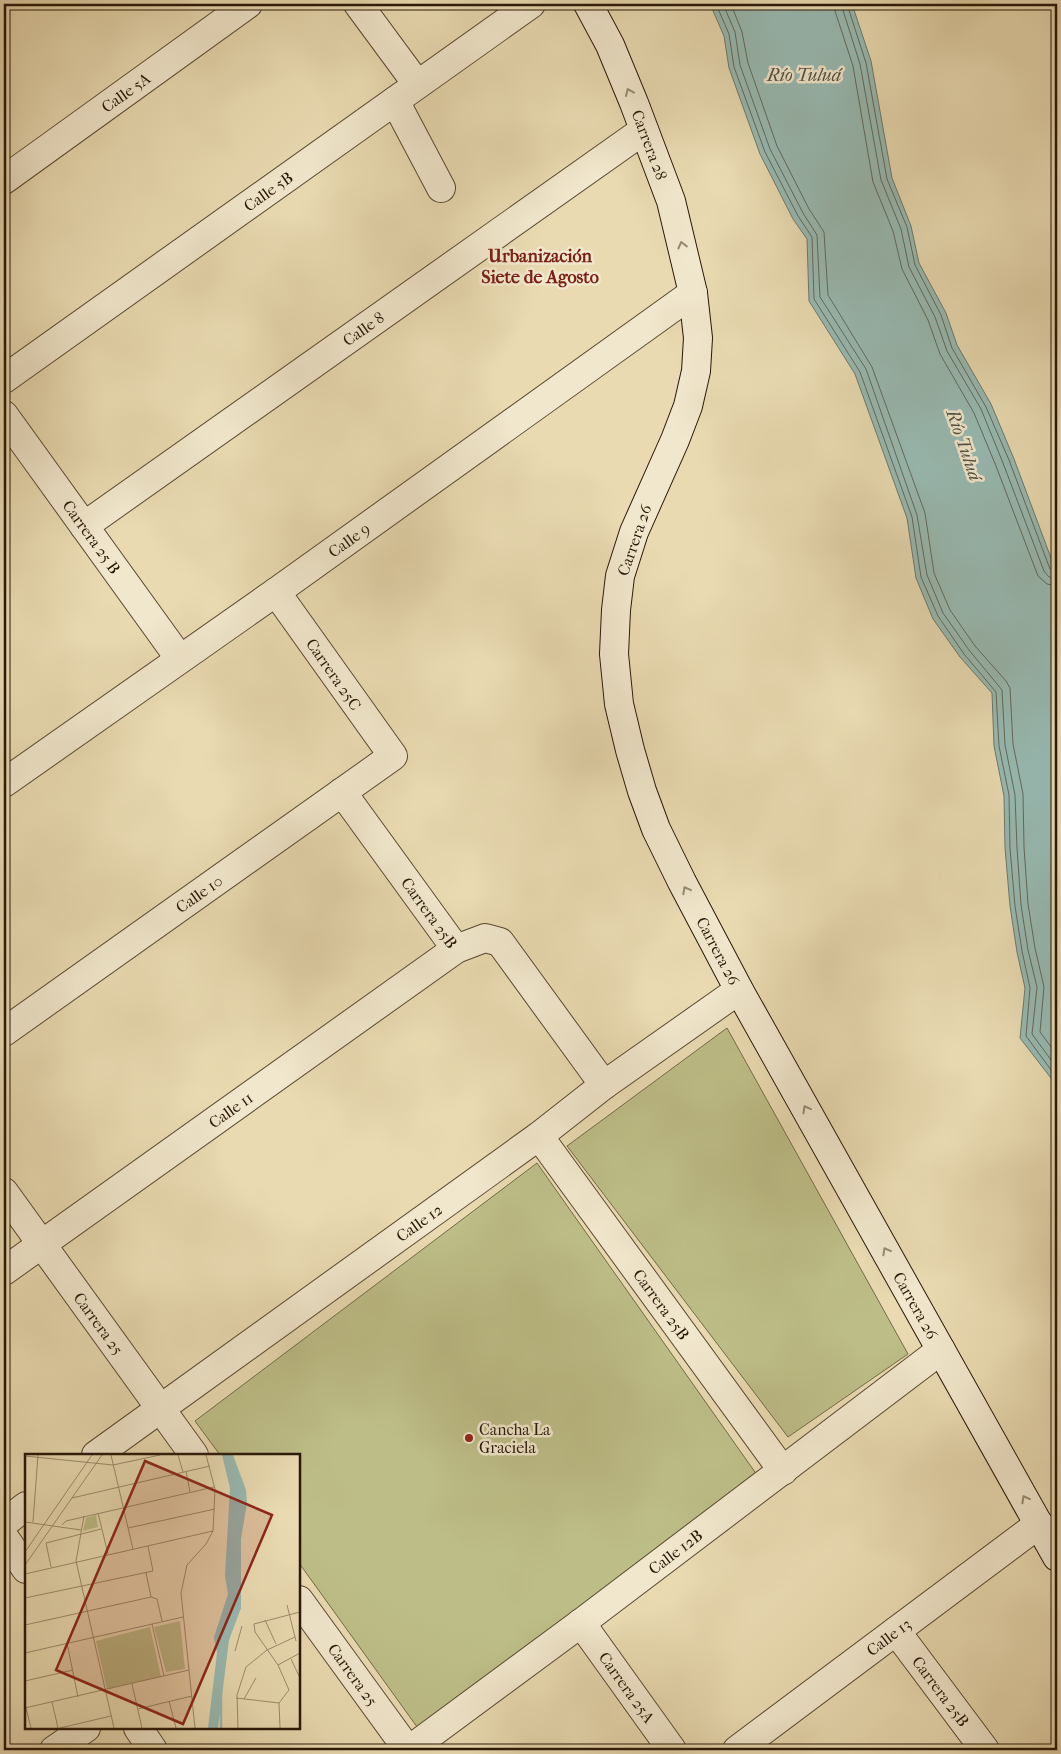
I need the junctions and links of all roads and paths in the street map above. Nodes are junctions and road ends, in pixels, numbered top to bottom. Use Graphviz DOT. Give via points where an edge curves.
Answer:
graph roads {
  1 [pos="248,4"];
  2 [pos="358,4"];
  3 [pos="531,4"];
  4 [pos="588,4"];
  5 [pos="417,84"];
  6 [pos="395,100"];
  7 [pos="644,130"];
  8 [pos="4,180"];
  9 [pos="441,188"];
  10 [pos="693,293"];
  11 [pos="4,380"];
  12 [pos="4,415"];
  13 [pos="84,526"];
  14 [pos="276,592"];
  15 [pos="180,659"];
  16 [pos="393,756"];
  17 [pos="8,771"];
  18 [pos="342,792"];
  19 [pos="456,948"];
  20 [pos="739,990"];
  21 [pos="4,1032"];
  22 [pos="604,1085"];
  23 [pos="539,1136"];
  24 [pos="4,1192"];
  25 [pos="41,1244"];
  26 [pos="4,1271"];
  27 [pos="941,1350"];
  28 [pos="160,1409"];
  29 [pos="97,1454"];
  30 [pos="193,1454"];
  31 [pos="783,1471"];
  32 [pos="25,1507"];
  33 [pos="4,1523"];
  34 [pos="1039,1524"];
  35 [pos="4,1537"];
  36 [pos="1057,1557"];
  37 [pos="25,1568"];
  38 [pos="300,1601"];
  39 [pos="581,1623"];
  40 [pos="896,1631"];
  41 [pos="85,1729"];
  42 [pos="139,1729"];
  43 [pos="54,1750"];
  44 [pos="153,1750"];
  45 [pos="408,1750"];
  46 [pos="672,1750"];
  47 [pos="738,1750"];
  48 [pos="985,1750"];
  1 -- 8 [label="street, Calle 5A"];
  2 -- 5 [label="street"];
  3 -- 5 [label="street, Calle 5B"];
  7 -- 4 [label="street, Carrera 28, one-way" via="610,45"];
  5 -- 6 [label="street, Calle 5B"];
  6 -- 9 [label="street"];
  6 -- 11 [label="street, Calle 5B"];
  10 -- 7 [label="street, Carrera 28, one-way" via="671,201"];
  7 -- 13 [label="street, Calle 8"];
  10 -- 14 [label="street, Calle 9"];
  20 -- 10 [label="street, Carrera 26, one-way" via="656,829 630,750 614,654 620,576 634,532 688,406 696,370 698,338"];
  12 -- 13 [label="street, Carrera 25 B"];
  13 -- 15 [label="street, Carrera 25 B"];
  14 -- 15 [label="street, Calle 9"];
  14 -- 16 [label="street, Carrera 25C"];
  15 -- 17 [label="street, Calle 9"];
  16 -- 18 [label="street, Calle 10"];
  18 -- 19 [label="street, Carrera 25B"];
  18 -- 21 [label="street, Calle 10"];
  19 -- 22 [label="street, Carrera 25B" via="485,938 500,942"];
  19 -- 25 [label="street, Calle 11"];
  20 -- 22 [label="street, Calle 12"];
  27 -- 20 [label="street, Carrera 26, one-way"];
  22 -- 23 [label="street, Calle 12"];
  23 -- 28 [label="street, Calle 12"];
  23 -- 31 [label="street, Carrera 25B"];
  24 -- 25 [label="street, Carrera 25"];
  25 -- 26 [label="street, Calle 11"];
  25 -- 28 [label="street, Carrera 25"];
  27 -- 31 [label="street, Calle 12B"];
  34 -- 27 [label="street, Carrera 26, one-way"];
  28 -- 29 [label="street, Calle 12"];
  28 -- 30 [label="street, Carrera 25"];
  31 -- 39 [label="street, Calle 12B"];
  32 -- 33 [label="street"];
  34 -- 36 [label="street, Carrera 26"];
  34 -- 40 [label="street, Calle 13"];
  35 -- 37 [label="street"];
  38 -- 45 [label="street, Carrera 25"];
  39 -- 45 [label="street, Calle 12B"];
  39 -- 46 [label="street, Carrera 25A"];
  40 -- 47 [label="street, Calle 13"];
  40 -- 48 [label="street, Carrera 25B"];
  41 -- 43 [label="street"];
  42 -- 44 [label="street"];
}
